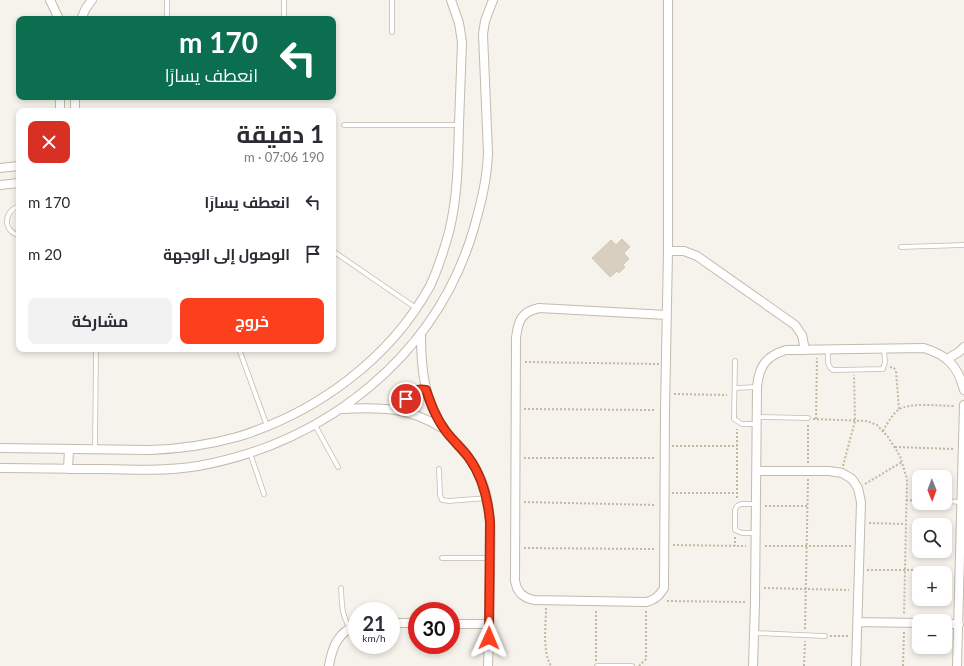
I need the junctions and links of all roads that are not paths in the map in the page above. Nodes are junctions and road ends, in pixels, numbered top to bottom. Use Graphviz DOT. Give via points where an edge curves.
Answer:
graph roads {
  1 [pos="50,0"];
  2 [pos="92,0"];
  3 [pos="167,0"];
  4 [pos="284,0"];
  5 [pos="392,0"];
  6 [pos="451,0"];
  7 [pos="493,0"];
  8 [pos="668,0"];
  9 [pos="58,16"];
  10 [pos="82,16"];
  11 [pos="167,16"];
  12 [pos="284,16"];
  13 [pos="392,32"];
  14 [pos="344,125"];
  15 [pos="459,125"];
  16 [pos="16,166"];
  17 [pos="0,168"];
  18 [pos="16,183"];
  19 [pos="0,185"];
  20 [pos="16,207"];
  21 [pos="16,234"];
  22 [pos="964,245"];
  23 [pos="900,247"];
  24 [pos="668,251"];
  25 [pos="336,254"];
  26 [pos="416,308"];
  27 [pos="667,315"];
  28 [pos="421,335"];
  29 [pos="964,347"];
  30 [pos="884,348"];
  31 [pos="828,349"];
  32 [pos="804,350"];
  33 [pos="96,352"];
  34 [pos="240,352"];
  35 [pos="947,359"];
  36 [pos="735,361"];
  37 [pos="758,387"];
  38 [pos="735,388"];
  39 [pos="426,390"];
  40 [pos="964,390"];
  41 [pos="964,405"];
  42 [pos="342,409"];
  43 [pos="408,412"];
  44 [pos="808,418"];
  45 [pos="757,420"];
  46 [pos="315,425"];
  47 [pos="267,426"];
  48 [pos="445,430"];
  49 [pos="0,448"];
  50 [pos="69,450"];
  51 [pos="95,450"];
  52 [pos="250,453"];
  53 [pos="338,467"];
  54 [pos="0,468"];
  55 [pos="68,469"];
  56 [pos="439,469"];
  57 [pos="757,471"];
  58 [pos="264,494"];
  59 [pos="487,498"];
  60 [pos="952,501"];
  61 [pos="962,502"];
  62 [pos="757,505"];
  63 [pos="756,532"];
  64 [pos="442,558"];
  65 [pos="490,558"];
  66 [pos="341,588"];
  67 [pos="858,622"];
  68 [pos="348,623"];
  69 [pos="912,623"];
  70 [pos="460,624"];
  71 [pos="489,624"];
  72 [pos="952,624"];
  73 [pos="958,624"];
  74 [pos="348,630"];
  75 [pos="755,633"];
  76 [pos="825,636"];
  77 [pos="329,666"];
  78 [pos="488,666"];
  79 [pos="596,666"];
  80 [pos="632,666"];
  81 [pos="753,666"];
  82 [pos="856,666"];
  83 [pos="957,666"];
  1 -- 9 [label="street"];
  2 -- 10 [label="street"];
  3 -- 11 [label="lane"];
  4 -- 12 [label="lane"];
  5 -- 13 [label="lane"];
  6 -- 15 [label="street" via="462,42"];
  7 -- 28 [label="street" via="483,34 488,153 485,188 471,240 456,277"];
  8 -- 24 [label="street"];
  14 -- 15 [label="lane"];
  15 -- 26 [label="street" via="458,174 449,231 430,285"];
  16 -- 17 [label="street"];
  18 -- 19 [label="street"];
  20 -- 21 [label="lane" via="10,210 7,217 9,229"];
  22 -- 23 [label="lane"];
  24 -- 27 [label="street"];
  24 -- 32 [label="street" via="684,251 697,256 795,325 802,335"];
  25 -- 26 [label="lane"];
  26 -- 47 [label="street" via="394,337 347,380 313,403"];
  27 -- 27 [label="street" via="539,308 529,311 517,326 515,581 521,594 527,598 546,601 650,601 660,595 664,588"];
  28 -- 39 [label="street" via="422,372"];
  28 -- 42 [label="street" via="393,366"];
  29 -- 35 [label="street"];
  30 -- 31 [label="street"];
  30 -- 31 [label="lane" via="883,369 854,370 830,368"];
  30 -- 35 [label="street" via="924,348"];
  31 -- 32 [label="street"];
  32 -- 37 [label="street" via="786,350 768,359 758,377"];
  33 -- 51 [label="lane"];
  34 -- 47 [label="lane"];
  35 -- 40 [label="street" via="956,368"];
  36 -- 38 [label="lane"];
  37 -- 38 [label="lane"];
  37 -- 45 [label="street"];
  38 -- 45 [label="lane" via="734,420"];
  39 -- 43 [label="street" via="417,390 409,395 405,403"];
  39 -- 48 [label="street"];
  41 -- 61 [label="street"];
  42 -- 43 [label="street" via="375,407"];
  42 -- 46 [label="street"];
  43 -- 48 [label="street"];
  44 -- 45 [label="lane"];
  45 -- 57 [label="street"];
  46 -- 52 [label="street"];
  46 -- 53 [label="lane"];
  47 -- 51 [label="street" via="194,446 150,450"];
  48 -- 59 [label="street" via="469,458"];
  49 -- 50 [label="street"];
  50 -- 51 [label="street"];
  50 -- 55 [label="street"];
  52 -- 55 [label="street" via="174,469"];
  52 -- 58 [label="lane"];
  54 -- 55 [label="street"];
  56 -- 59 [label="lane" via="442,500"];
  57 -- 62 [label="street"];
  57 -- 67 [label="street" via="842,472 858,488 861,502"];
  59 -- 65 [label="street"];
  60 -- 61 [label="lane"];
  61 -- 73 [label="street"];
  62 -- 63 [label="street"];
  62 -- 63 [label="lane" via="741,504 736,506 735,510 735,530 742,533"];
  63 -- 75 [label="street"];
  64 -- 65 [label="lane"];
  65 -- 71 [label="street"];
  66 -- 68 [label="lane" via="343,613"];
  67 -- 69 [label="street"];
  67 -- 82 [label="street"];
  70 -- 71 [label="street"];
  71 -- 78 [label="street"];
  72 -- 73 [label="street"];
  73 -- 83 [label="street"];
  74 -- 77 [label="street" via="335,642"];
  75 -- 76 [label="lane"];
  75 -- 81 [label="street"];
  79 -- 80 [label="lane"];
}
